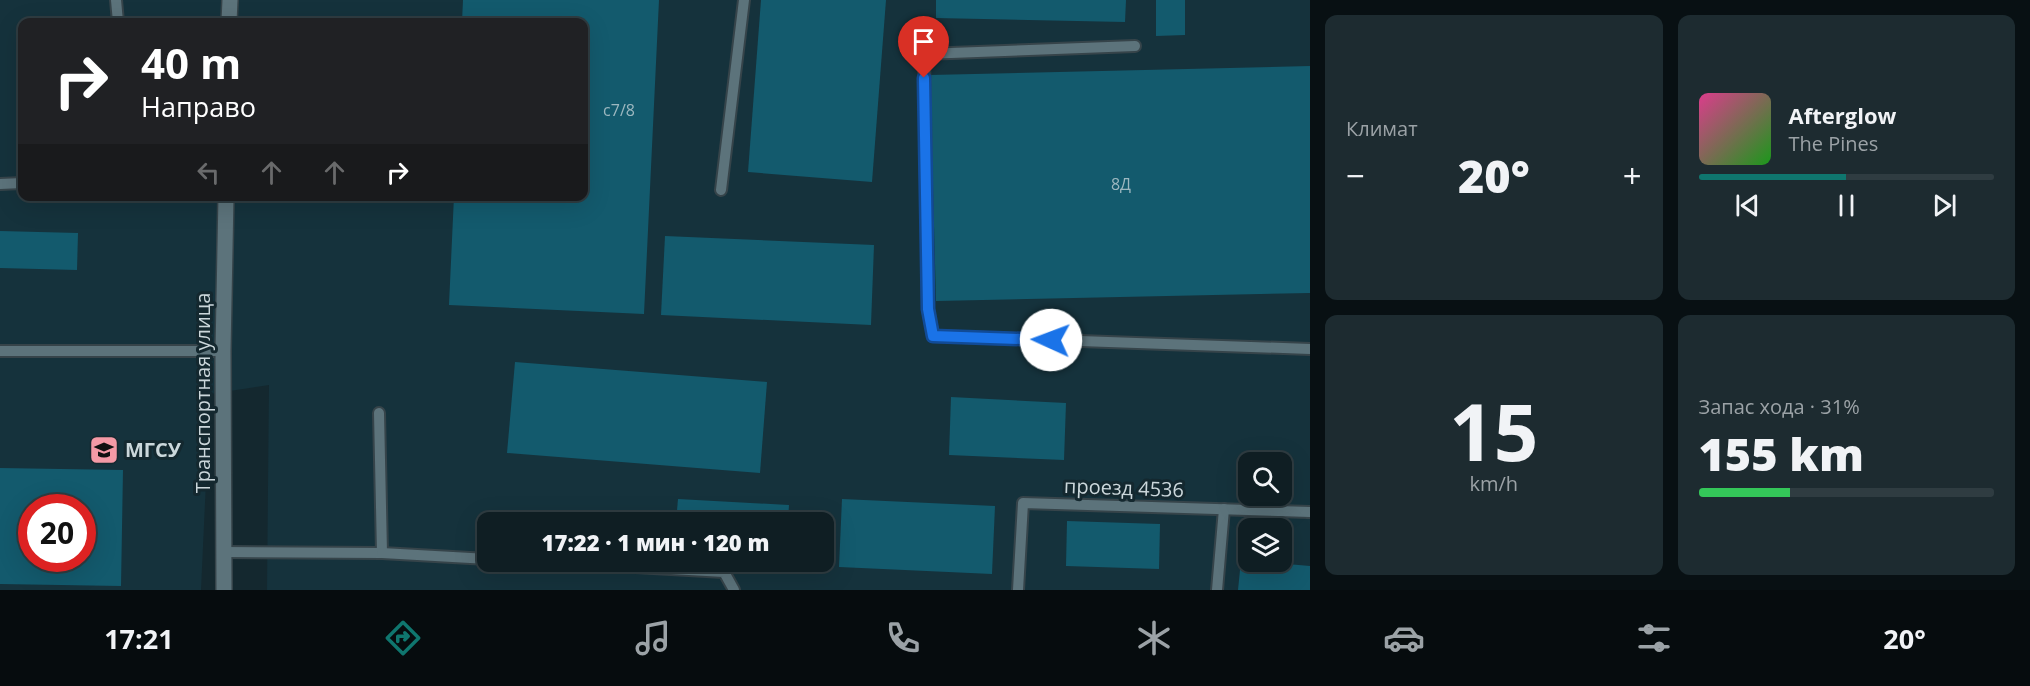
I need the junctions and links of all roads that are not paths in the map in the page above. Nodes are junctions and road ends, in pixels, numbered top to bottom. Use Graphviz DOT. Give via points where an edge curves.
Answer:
graph roads {
  1 [pos="116,0"];
  2 [pos="230,0"];
  3 [pos="744,0"];
  4 [pos="118,18"];
  5 [pos="229,18"];
  6 [pos="1135,46"];
  7 [pos="18,183"];
  8 [pos="0,184"];
  9 [pos="721,190"];
  10 [pos="226,201"];
  11 [pos="1310,349"];
  12 [pos="0,351"];
  13 [pos="223,351"];
  14 [pos="379,413"];
  15 [pos="1224,509"];
  16 [pos="1310,512"];
  17 [pos="224,552"];
  18 [pos="382,553"];
  19 [pos="477,558"];
  20 [pos="724,572"];
  21 [pos="224,590"];
  22 [pos="734,590"];
  23 [pos="1018,590"];
  24 [pos="1217,590"];
  1 -- 4 [label="lane"];
  2 -- 5 [label="street"];
  3 -- 9 [label="lane"];
  6 -- 11 [label="lane" via="924,54 928,309 933,336"];
  7 -- 8 [label="lane"];
  10 -- 13 [label="street, Транспортная улица"];
  12 -- 13 [label="lane"];
  13 -- 17 [label="street, Транспортная улица"];
  14 -- 18 [label="lane"];
  15 -- 16 [label="lane, проезд 4536"];
  15 -- 23 [label="lane, проезд 4536" via="1023,503"];
  15 -- 24 [label="lane"];
  17 -- 18 [label="lane"];
  17 -- 21 [label="street, Транспортная улица"];
  18 -- 19 [label="lane"];
  20 -- 22 [label="lane"];
}
